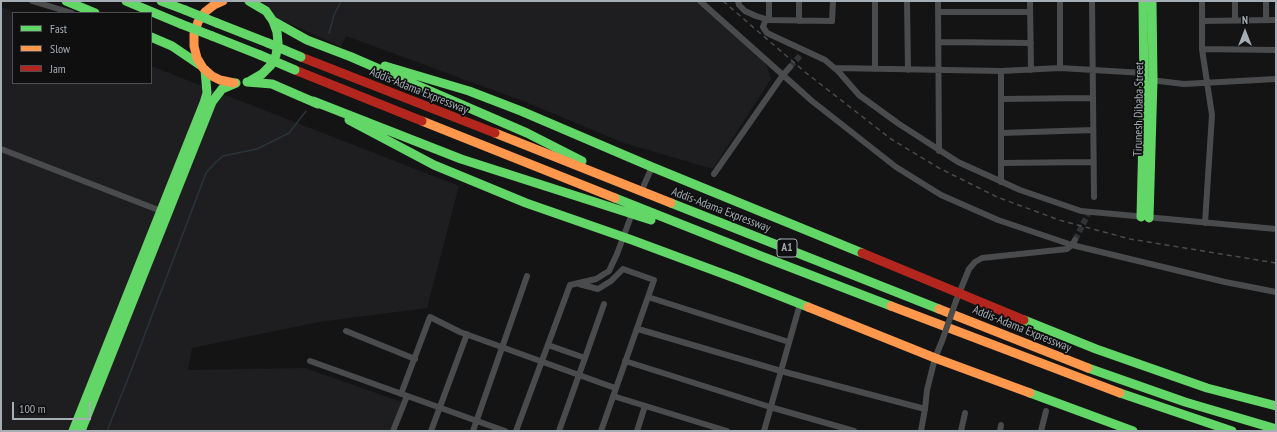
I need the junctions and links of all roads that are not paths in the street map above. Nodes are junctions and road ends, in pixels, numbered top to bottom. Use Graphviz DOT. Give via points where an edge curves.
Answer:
graph roads {
  1 [pos="32,1"];
  2 [pos="66,1"];
  3 [pos="126,1"];
  4 [pos="160,1"];
  5 [pos="223,1"];
  6 [pos="249,1"];
  7 [pos="263,1"];
  8 [pos="700,1"];
  9 [pos="738,1"];
  10 [pos="769,1"];
  11 [pos="799,1"];
  12 [pos="833,1"];
  13 [pos="875,1"];
  14 [pos="907,1"];
  15 [pos="938,1"];
  16 [pos="1030,1"];
  17 [pos="1060,1"];
  18 [pos="1092,1"];
  19 [pos="1143,1"];
  20 [pos="1152,1"];
  21 [pos="1202,1"];
  22 [pos="1235,1"];
  23 [pos="1266,1"];
  24 [pos="266,11"];
  25 [pos="69,12"];
  26 [pos="93,12"];
  27 [pos="938,12"];
  28 [pos="1030,12"];
  29 [pos="768,19"];
  30 [pos="799,20"];
  31 [pos="1235,20"];
  32 [pos="1266,20"];
  33 [pos="1276,20"];
  34 [pos="273,21"];
  35 [pos="1202,21"];
  36 [pos="152,37"];
  37 [pos="939,42"];
  38 [pos="1031,43"];
  39 [pos="1202,49"];
  40 [pos="1276,50"];
  41 [pos="349,56"];
  42 [pos="790,67"];
  43 [pos="833,68"];
  44 [pos="1060,68"];
  45 [pos="204,69"];
  46 [pos="875,69"];
  47 [pos="1093,69"];
  48 [pos="908,70"];
  49 [pos="940,70"];
  50 [pos="1031,70"];
  51 [pos="1001,71"];
  52 [pos="783,75"];
  53 [pos="1147,77"];
  54 [pos="1276,79"];
  55 [pos="247,82"];
  56 [pos="236,83"];
  57 [pos="1207,83"];
  58 [pos="1093,98"];
  59 [pos="1001,99"];
  60 [pos="313,101"];
  61 [pos="1093,130"];
  62 [pos="1001,133"];
  63 [pos="1,149"];
  64 [pos="939,151"];
  65 [pos="1094,162"];
  66 [pos="1001,163"];
  67 [pos="652,167"];
  68 [pos="714,174"];
  69 [pos="1001,182"];
  70 [pos="644,185"];
  71 [pos="653,196"];
  72 [pos="1094,197"];
  73 [pos="161,211"];
  74 [pos="1145,218"];
  75 [pos="630,219"];
  76 [pos="1205,223"];
  77 [pos="1276,228"];
  78 [pos="623,236"];
  79 [pos="725,242"];
  80 [pos="1074,242"];
  81 [pos="528,276"];
  82 [pos="577,283"];
  83 [pos="1276,292"];
  84 [pos="648,297"];
  85 [pos="958,297"];
  86 [pos="604,304"];
  87 [pos="800,304"];
  88 [pos="638,329"];
  89 [pos="346,331"];
  90 [pos="467,334"];
  91 [pos="789,342"];
  92 [pos="548,345"];
  93 [pos="502,347"];
  94 [pos="585,358"];
  95 [pos="935,358"];
  96 [pos="415,359"];
  97 [pos="310,361"];
  98 [pos="541,361"];
  99 [pos="625,361"];
  100 [pos="781,371"];
  101 [pos="579,375"];
  102 [pos="615,388"];
  103 [pos="404,395"];
  104 [pos="613,396"];
  105 [pos="646,406"];
  106 [pos="1276,406"];
  107 [pos="770,407"];
  108 [pos="439,408"];
  109 [pos="925,409"];
  110 [pos="1046,411"];
  111 [pos="965,413"];
  112 [pos="476,421"];
  113 [pos="1276,429"];
  114 [pos="1129,430"];
  115 [pos="73,431"];
  116 [pos="81,431"];
  117 [pos="394,431"];
  118 [pos="432,431"];
  119 [pos="472,431"];
  120 [pos="505,431"];
  121 [pos="516,431"];
  122 [pos="559,431"];
  123 [pos="601,431"];
  124 [pos="637,431"];
  125 [pos="727,431"];
  126 [pos="764,431"];
  127 [pos="854,431"];
  128 [pos="921,431"];
  129 [pos="961,431"];
  130 [pos="1042,431"];
  131 [pos="1232,431"];
  1 -- 25 [label="street"];
  2 -- 26 [label="main road"];
  3 -- 79 [label="main road, Addis-Adama Expressway / A1, bridge"];
  4 -- 71 [label="main road, Addis-Adama Expressway / A1, bridge"];
  5 -- 45 [label="main road" via="205,12 194,34 197,58"];
  6 -- 24 [label="main road"];
  7 -- 24 [label="main road"];
  8 -- 52 [label="street"];
  9 -- 29 [label="street" via="746,11"];
  10 -- 29 [label="street"];
  11 -- 30 [label="street"];
  12 -- 30 [label="street" via="832,21"];
  13 -- 46 [label="street"];
  14 -- 48 [label="street"];
  15 -- 27 [label="street"];
  16 -- 28 [label="street"];
  17 -- 44 [label="street"];
  18 -- 47 [label="street"];
  19 -- 53 [label="main road, Tirunesh Dibaba Street"];
  20 -- 53 [label="main road, Tirunesh Dibaba Street"];
  21 -- 35 [label="street"];
  22 -- 31 [label="street"];
  23 -- 32 [label="street"];
  24 -- 34 [label="main road"];
  27 -- 28 [label="street"];
  27 -- 37 [label="street"];
  28 -- 38 [label="street"];
  29 -- 30 [label="street"];
  29 -- 43 [label="street" via="763,27 767,33 802,54 817,55"];
  31 -- 32 [label="street"];
  31 -- 35 [label="street"];
  32 -- 33 [label="street"];
  34 -- 41 [label="main road" via="307,40"];
  34 -- 55 [label="main road" via="278,38 276,55 271,66"];
  35 -- 39 [label="street"];
  36 -- 45 [label="main road" via="172,46"];
  37 -- 38 [label="street"];
  37 -- 49 [label="street"];
  38 -- 50 [label="street"];
  39 -- 40 [label="street"];
  39 -- 57 [label="street"];
  41 -- 67 [label="main road" via="470,91"];
  41 -- 71 [label="main road" via="520,130"];
  42 -- 52 [label="street"];
  43 -- 46 [label="street"];
  43 -- 64 [label="street" via="859,95"];
  44 -- 47 [label="street"];
  44 -- 50 [label="street"];
  45 -- 56 [label="main road" via="220,80"];
  45 -- 73 [label="main road" via="207,93"];
  46 -- 48 [label="street"];
  47 -- 53 [label="street"];
  47 -- 58 [label="street"];
  48 -- 49 [label="street"];
  49 -- 51 [label="street"];
  49 -- 64 [label="street"];
  50 -- 51 [label="street"];
  51 -- 59 [label="street"];
  52 -- 68 [label="street"];
  52 -- 80 [label="street" via="812,101 896,166 940,195 998,220"];
  53 -- 57 [label="street" via="1184,84"];
  53 -- 74 [label="main road, Tirunesh Dibaba Street"];
  54 -- 57 [label="street"];
  55 -- 56 [label="main road"];
  55 -- 60 [label="main road" via="272,84"];
  56 -- 116 [label="main road" via="222,89 212,102"];
  57 -- 76 [label="street" via="1212,115"];
  58 -- 59 [label="street"];
  58 -- 61 [label="street"];
  59 -- 62 [label="street"];
  60 -- 78 [label="main road" via="434,165 526,202"];
  60 -- 79 [label="main road" via="461,159"];
  61 -- 62 [label="street"];
  61 -- 65 [label="street"];
  62 -- 66 [label="street"];
  63 -- 73 [label="street"];
  64 -- 69 [label="street"];
  65 -- 66 [label="street"];
  65 -- 72 [label="street"];
  66 -- 69 [label="street"];
  67 -- 70 [label="street"];
  67 -- 85 [label="main road"];
  69 -- 74 [label="street" via="1081,211"];
  71 -- 113 [label="main road, Addis-Adama Expressway / A1" via="1076,364 1185,402"];
  73 -- 115 [label="main road"];
  74 -- 76 [label="street"];
  75 -- 78 [label="street"];
  76 -- 77 [label="street"];
  78 -- 82 [label="street" via="609,271 596,279"];
  78 -- 87 [label="main road"];
  79 -- 131 [label="main road, Addis-Adama Expressway / A1" via="1113,390"];
  80 -- 83 [label="street" via="1225,282"];
  80 -- 85 [label="street" via="1067,249 982,258 969,269"];
  81 -- 93 [label="street"];
  82 -- 84 [label="street" via="598,289 610,282 623,269 654,280"];
  82 -- 92 [label="street" via="570,285"];
  84 -- 88 [label="street"];
  84 -- 91 [label="street"];
  85 -- 95 [label="street, bridge"];
  85 -- 106 [label="main road" via="1207,388"];
  86 -- 94 [label="street"];
  87 -- 91 [label="street"];
  87 -- 95 [label="main road"];
  88 -- 99 [label="street"];
  88 -- 100 [label="street"];
  89 -- 96 [label="street"];
  90 -- 93 [label="street"];
  90 -- 96 [label="street" via="430,317"];
  90 -- 108 [label="street"];
  91 -- 100 [label="street"];
  92 -- 94 [label="street"];
  92 -- 98 [label="street"];
  93 -- 98 [label="street"];
  93 -- 112 [label="street"];
  94 -- 101 [label="street"];
  95 -- 109 [label="street"];
  95 -- 114 [label="main road"];
  96 -- 103 [label="street"];
  97 -- 103 [label="street"];
  98 -- 101 [label="street"];
  98 -- 121 [label="street"];
  99 -- 102 [label="street"];
  99 -- 107 [label="street"];
  100 -- 107 [label="street"];
  100 -- 109 [label="street"];
  101 -- 102 [label="street"];
  101 -- 122 [label="street"];
  102 -- 104 [label="street"];
  103 -- 108 [label="street"];
  103 -- 117 [label="street"];
  104 -- 105 [label="street"];
  104 -- 123 [label="street"];
  105 -- 124 [label="street"];
  105 -- 125 [label="street"];
  107 -- 126 [label="street"];
  107 -- 127 [label="street"];
  108 -- 112 [label="street"];
  108 -- 118 [label="street"];
  109 -- 128 [label="street"];
  110 -- 130 [label="street"];
  111 -- 129 [label="street"];
  112 -- 119 [label="street"];
  112 -- 120 [label="street"];
}
